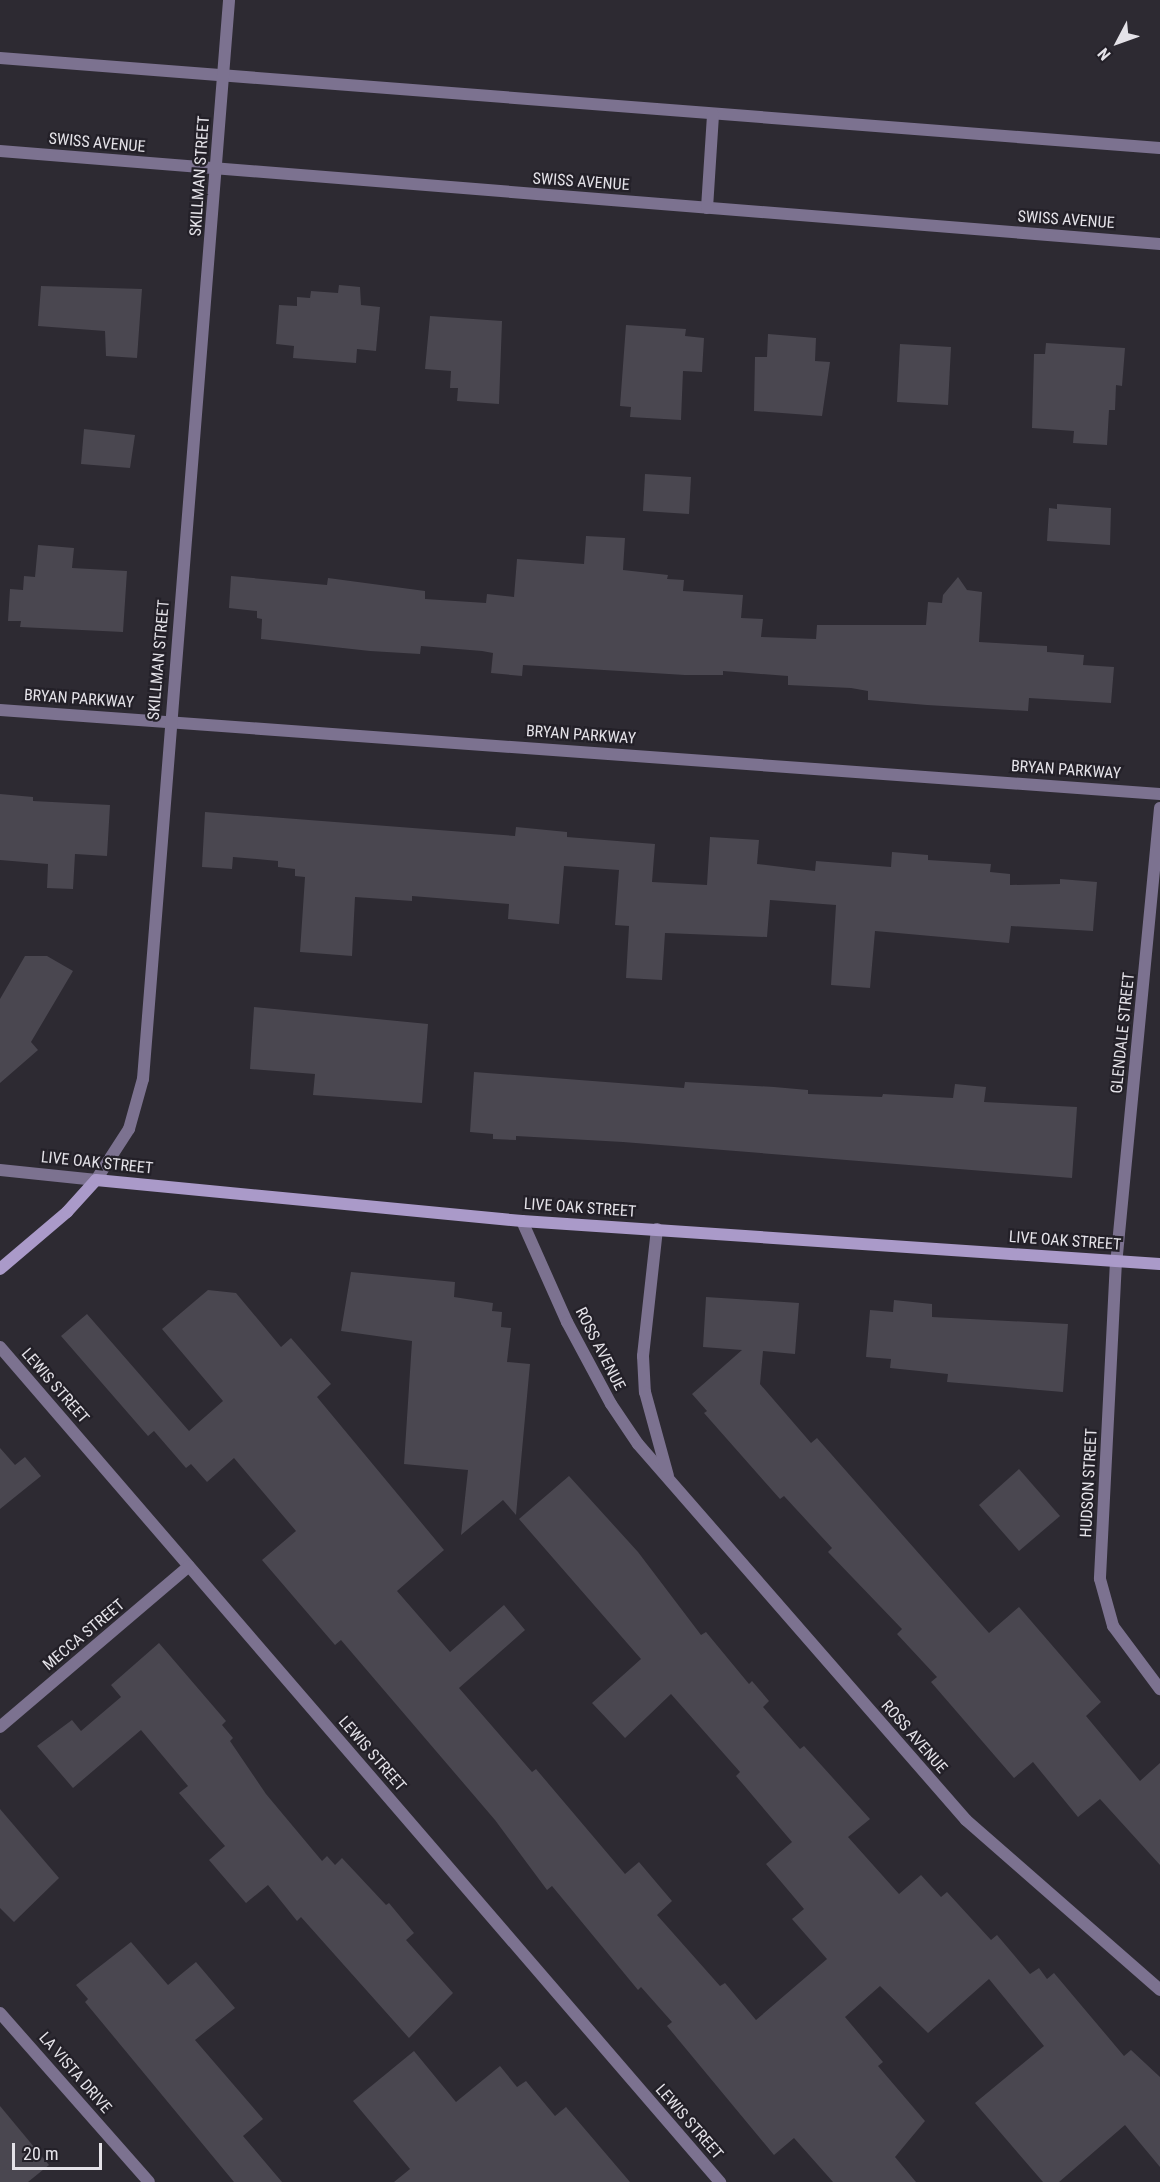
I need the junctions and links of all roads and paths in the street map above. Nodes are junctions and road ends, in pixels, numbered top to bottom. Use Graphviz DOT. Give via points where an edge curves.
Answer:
graph roads {
  1 [pos="229,0"];
  2 [pos="0,58"];
  3 [pos="224,74"];
  4 [pos="713,114"];
  5 [pos="1160,148"];
  6 [pos="0,151"];
  7 [pos="217,170"];
  8 [pos="707,208"];
  9 [pos="1160,244"];
  10 [pos="0,710"];
  11 [pos="171,722"];
  12 [pos="1160,794"];
  13 [pos="1160,808"];
  14 [pos="0,1170"];
  15 [pos="96,1180"];
  16 [pos="522,1221"];
  17 [pos="657,1229"];
  18 [pos="1116,1261"];
  19 [pos="1160,1264"];
  20 [pos="0,1269"];
  21 [pos="0,1347"];
  22 [pos="669,1480"];
  23 [pos="189,1566"];
  24 [pos="1160,1689"];
  25 [pos="0,1727"];
  26 [pos="1160,1990"];
  27 [pos="0,2013"];
  28 [pos="149,2182"];
  29 [pos="720,2182"];
  1 -- 3 [label="street, SKILLMAN STREET"];
  2 -- 3 [label="street"];
  3 -- 4 [label="street"];
  3 -- 7 [label="street, SKILLMAN STREET"];
  4 -- 5 [label="street"];
  4 -- 8 [label="street"];
  6 -- 7 [label="street, SWISS AVENUE"];
  7 -- 8 [label="street, SWISS AVENUE"];
  7 -- 11 [label="street, SKILLMAN STREET"];
  8 -- 9 [label="street, SWISS AVENUE"];
  10 -- 11 [label="street, BRYAN PARKWAY"];
  11 -- 12 [label="street, BRYAN PARKWAY"];
  11 -- 15 [label="street, SKILLMAN STREET" via="143,1079 129,1128"];
  13 -- 18 [label="street, GLENDALE STREET"];
  14 -- 15 [label="street, LIVE OAK STREET"];
  15 -- 16 [label="main road, LIVE OAK STREET"];
  15 -- 20 [label="main road, SKILLMAN STREET" via="67,1212"];
  16 -- 17 [label="main road, LIVE OAK STREET"];
  16 -- 22 [label="street, ROSS AVENUE" via="567,1322 610,1404"];
  17 -- 18 [label="main road, LIVE OAK STREET"];
  17 -- 22 [label="street, ROSS AVENUE" via="643,1356 645,1392"];
  18 -- 19 [label="main road, LIVE OAK STREET"];
  18 -- 24 [label="street, HUDSON STREET" via="1100,1579 1113,1626"];
  21 -- 23 [label="street, LEWIS STREET"];
  22 -- 26 [label="street, ROSS AVENUE" via="966,1820"];
  23 -- 25 [label="street, MECCA STREET"];
  23 -- 29 [label="street, LEWIS STREET"];
  27 -- 28 [label="street, LA VISTA DRIVE"];
}
